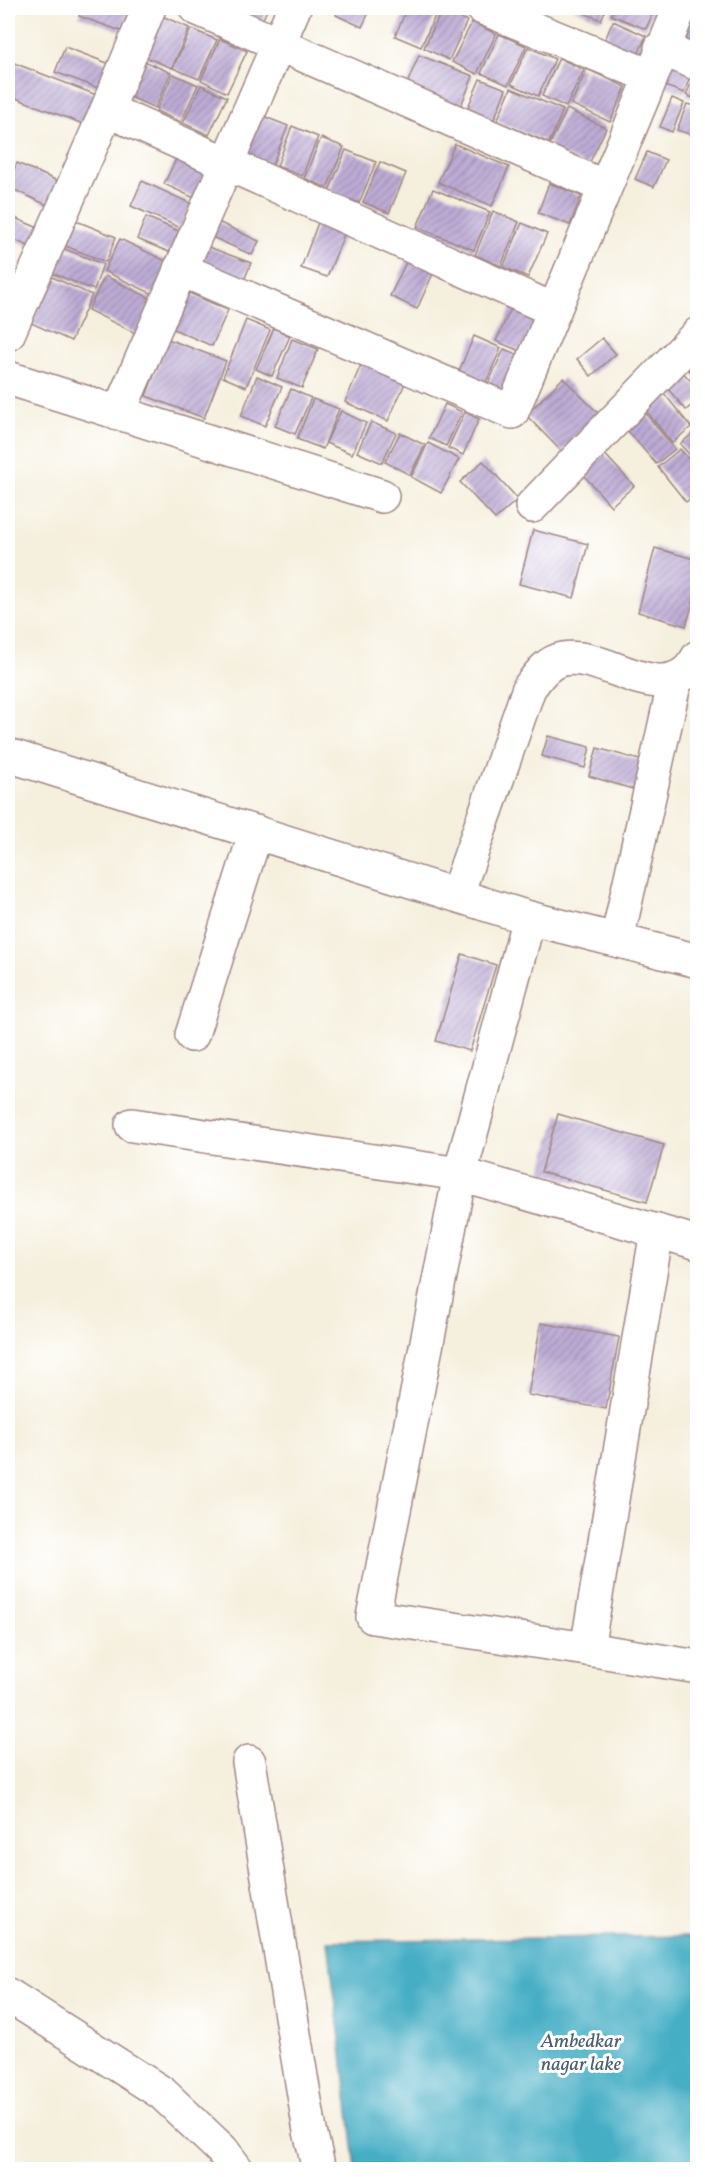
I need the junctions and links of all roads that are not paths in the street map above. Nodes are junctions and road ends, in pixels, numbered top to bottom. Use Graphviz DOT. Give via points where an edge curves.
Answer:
graph roads {
  1 [pos="149,8"];
  2 [pos="196,8"];
  3 [pos="294,8"];
  4 [pos="483,8"];
  5 [pos="680,8"];
  6 [pos="279,44"];
  7 [pos="656,62"];
  8 [pos="698,64"];
  9 [pos="107,110"];
  10 [pos="226,164"];
  11 [pos="604,187"];
  12 [pos="180,269"];
  13 [pos="554,310"];
  14 [pos="8,334"];
  15 [pos="698,334"];
  16 [pos="8,378"];
  17 [pos="118,414"];
  18 [pos="382,496"];
  19 [pos="532,506"];
  20 [pos="698,657"];
  21 [pos="675,680"];
  22 [pos="8,755"];
  23 [pos="256,832"];
  24 [pos="457,894"];
  25 [pos="529,918"];
  26 [pos="617,940"];
  27 [pos="698,961"];
  28 [pos="192,1035"];
  29 [pos="132,1125"];
  30 [pos="460,1174"];
  31 [pos="657,1231"];
  32 [pos="698,1243"];
  33 [pos="587,1648"];
  34 [pos="698,1667"];
  35 [pos="249,1762"];
  36 [pos="8,1995"];
  37 [pos="237,2169"];
  38 [pos="318,2169"];
  1 -- 9 [label="street"];
  2 -- 6 [label="street"];
  3 -- 6 [label="street"];
  4 -- 7 [label="street"];
  5 -- 7 [label="street"];
  6 -- 10 [label="street"];
  6 -- 11 [label="street"];
  7 -- 8 [label="street"];
  7 -- 11 [label="street"];
  9 -- 10 [label="street"];
  9 -- 14 [label="street"];
  10 -- 12 [label="street"];
  10 -- 13 [label="street"];
  11 -- 13 [label="street"];
  12 -- 13 [label="street" via="512,412"];
  12 -- 17 [label="street"];
  15 -- 19 [label="street"];
  16 -- 17 [label="street"];
  17 -- 18 [label="street"];
  20 -- 21 [label="street" via="690,671"];
  21 -- 24 [label="street" via="656,682 581,659 562,659 544,668 529,688"];
  21 -- 26 [label="street"];
  22 -- 23 [label="street"];
  23 -- 24 [label="street"];
  23 -- 28 [label="street"];
  24 -- 25 [label="street"];
  25 -- 26 [label="street"];
  25 -- 30 [label="street"];
  26 -- 27 [label="street"];
  29 -- 30 [label="street"];
  30 -- 31 [label="street"];
  30 -- 33 [label="street" via="373,1617"];
  31 -- 32 [label="street"];
  31 -- 33 [label="street"];
  33 -- 34 [label="street"];
  35 -- 38 [label="street"];
  36 -- 37 [label="street" via="162,2093"];
}
